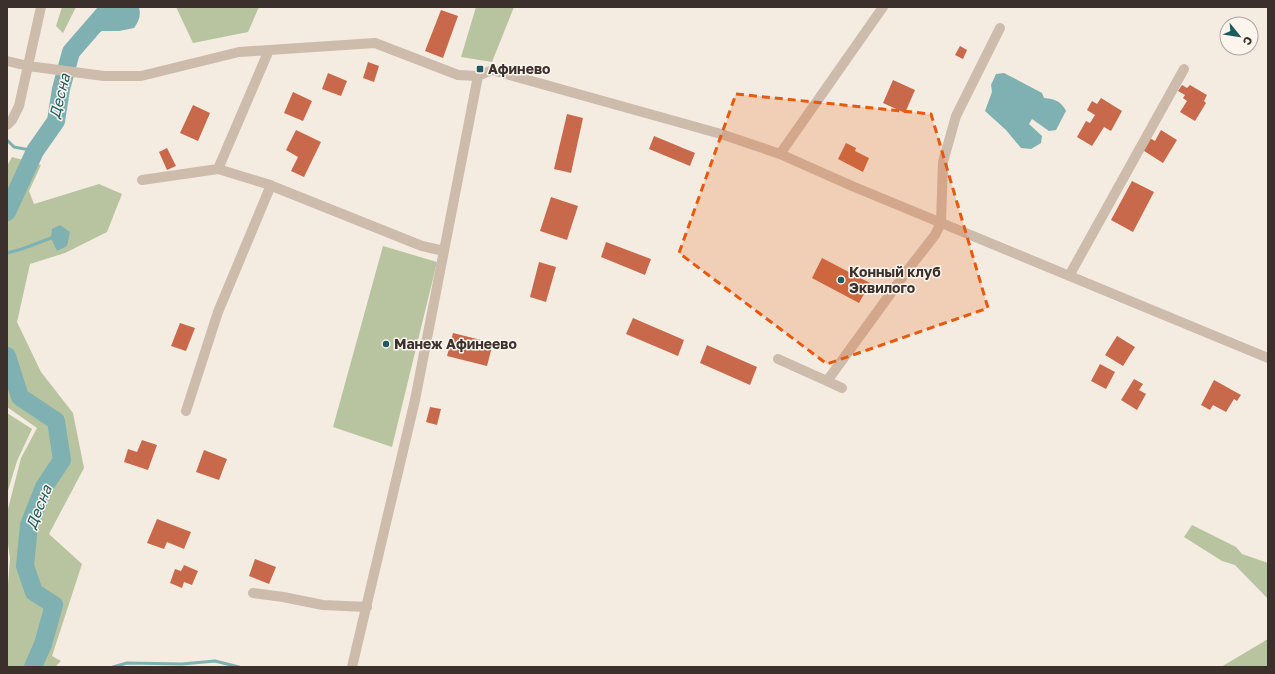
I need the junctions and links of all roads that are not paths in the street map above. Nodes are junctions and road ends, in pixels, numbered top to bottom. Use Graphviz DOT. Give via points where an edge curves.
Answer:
graph roads {
  1 [pos="41,7"];
  2 [pos="883,7"];
  3 [pos="1000,28"];
  4 [pos="269,50"];
  5 [pos="7,61"];
  6 [pos="28,66"];
  7 [pos="1184,69"];
  8 [pos="478,76"];
  9 [pos="7,125"];
  10 [pos="780,154"];
  11 [pos="218,169"];
  12 [pos="142,180"];
  13 [pos="271,185"];
  14 [pos="941,223"];
  15 [pos="444,251"];
  16 [pos="1069,276"];
  17 [pos="1268,358"];
  18 [pos="778,359"];
  19 [pos="827,381"];
  20 [pos="842,388"];
  21 [pos="186,411"];
  22 [pos="252,593"];
  23 [pos="367,607"];
  24 [pos="352,667"];
  1 -- 6 [label="street"];
  2 -- 10 [label="street"];
  3 -- 14 [label="street" via="956,116 943,162"];
  4 -- 6 [label="street" via="239,52 141,76 104,76"];
  4 -- 8 [label="street" via="375,43 458,75"];
  4 -- 11 [label="street"];
  5 -- 6 [label="street"];
  6 -- 9 [label="street" via="19,106"];
  7 -- 16 [label="street"];
  8 -- 10 [label="street" via="492,70 721,134"];
  8 -- 15 [label="street"];
  10 -- 14 [label="street"];
  11 -- 12 [label="street"];
  11 -- 13 [label="street"];
  13 -- 15 [label="street" via="422,246"];
  13 -- 21 [label="street" via="218,312"];
  14 -- 16 [label="street"];
  14 -- 19 [label="street" via="935,235"];
  15 -- 23 [label="street" via="415,400"];
  16 -- 17 [label="street"];
  18 -- 19 [label="street"];
  19 -- 20 [label="street"];
  22 -- 23 [label="street" via="323,605"];
  23 -- 24 [label="street"];
}
